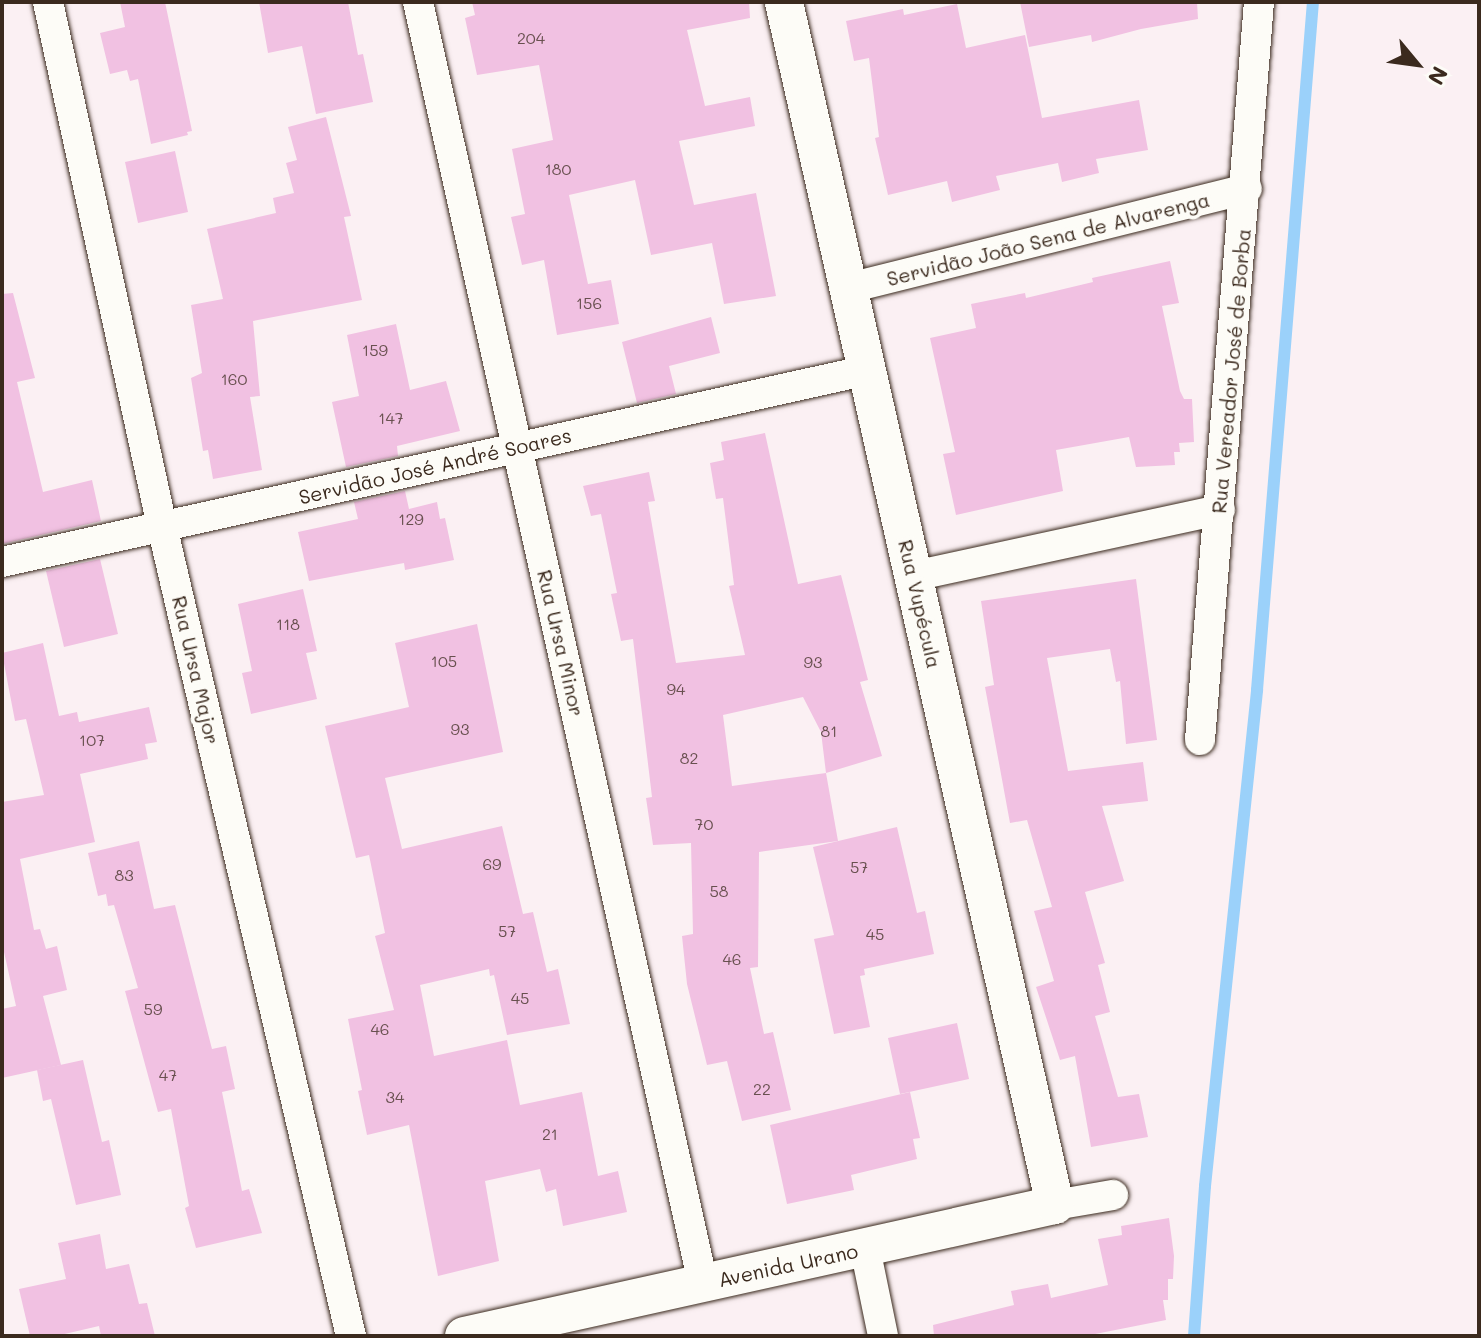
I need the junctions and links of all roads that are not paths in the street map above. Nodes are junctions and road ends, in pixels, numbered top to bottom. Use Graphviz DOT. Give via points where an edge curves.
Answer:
graph roads {
  1 [pos="48,2"];
  2 [pos="418,2"];
  3 [pos="784,2"];
  4 [pos="1259,2"];
  5 [pos="1247,189"];
  6 [pos="849,288"];
  7 [pos="868,370"];
  8 [pos="517,448"];
  9 [pos="1220,510"];
  10 [pos="162,526"];
  11 [pos="2,562"];
  12 [pos="914,576"];
  13 [pos="1200,740"];
  14 [pos="1113,1195"];
  15 [pos="1055,1205"];
  16 [pos="865,1248"];
  17 [pos="703,1283"];
  18 [pos="351,1336"];
  19 [pos="464,1336"];
  20 [pos="883,1336"];
  1 -- 10 [label="street, Rua Ursa Major"];
  2 -- 8 [label="street, Rua Ursa Minor"];
  3 -- 6 [label="street, Rua Vupécula"];
  4 -- 5 [label="street, Rua Vereador José de Borba"];
  5 -- 6 [label="street, Servidão João Sena de Alvarenga"];
  5 -- 9 [label="street, Rua Vereador José de Borba"];
  6 -- 7 [label="street, Rua Vupécula"];
  7 -- 8 [label="street, Servidão José André Soares"];
  7 -- 12 [label="street, Rua Vupécula"];
  8 -- 10 [label="street, Servidão José André Soares"];
  8 -- 17 [label="street, Rua Ursa Minor"];
  9 -- 12 [label="street"];
  9 -- 13 [label="street, Rua Vereador José de Borba"];
  10 -- 11 [label="street, Servidão José André Soares"];
  10 -- 18 [label="street, Rua Ursa Major"];
  12 -- 15 [label="street, Rua Vupécula"];
  14 -- 15 [label="street, Avenida Urano"];
  15 -- 16 [label="street, Avenida Urano"];
  16 -- 17 [label="street, Avenida Urano"];
  16 -- 20 [label="street"];
  17 -- 19 [label="street, Avenida Urano"];
}
